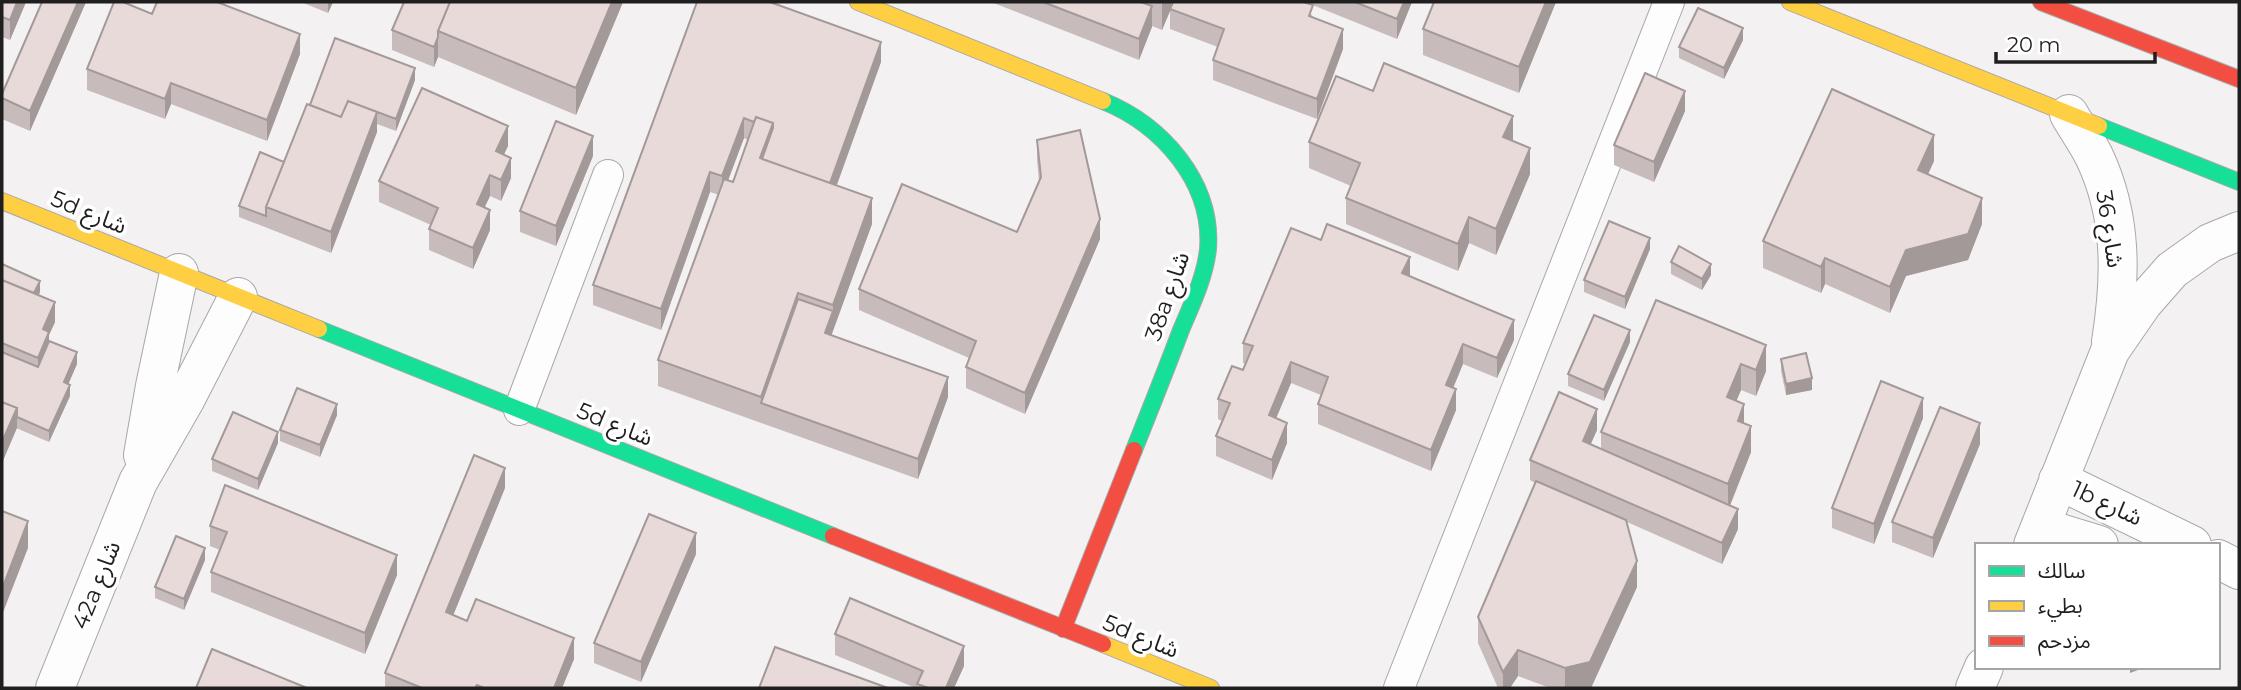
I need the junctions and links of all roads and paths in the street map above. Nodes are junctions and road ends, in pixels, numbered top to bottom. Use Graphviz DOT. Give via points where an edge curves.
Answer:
graph roads {
  1 [pos="858,2"];
  2 [pos="1669,2"];
  3 [pos="1790,2"];
  4 [pos="2040,2"];
  5 [pos="2239,79"];
  6 [pos="2069,114"];
  7 [pos="608,174"];
  8 [pos="2239,182"];
  9 [pos="2,201"];
  10 [pos="2239,231"];
  11 [pos="179,273"];
  12 [pos="238,297"];
  13 [pos="2110,351"];
  14 [pos="519,410"];
  15 [pos="2058,480"];
  16 [pos="138,482"];
  17 [pos="2036,536"];
  18 [pos="2085,543"];
  19 [pos="2188,543"];
  20 [pos="2220,560"];
  21 [pos="2239,570"];
  22 [pos="2220,578"];
  23 [pos="2239,583"];
  24 [pos="1063,629"];
  25 [pos="1983,669"];
  26 [pos="55,688"];
  27 [pos="1211,688"];
  28 [pos="1399,688"];
  29 [pos="1975,688"];
  1 -- 24 [label="street, 38a شارع" via="1119,108 1165,140 1198,187 1208,248 1202,278"];
  2 -- 28 [label="lane"];
  3 -- 6 [label="street"];
  4 -- 5 [label="street"];
  6 -- 8 [label="street"];
  6 -- 13 [label="street, شارع 36" via="2094,156 2111,202 2119,250"];
  7 -- 14 [label="lane"];
  9 -- 11 [label="street, 5d شارع"];
  10 -- 13 [label="street, شارع 36" via="2210,243 2172,270"];
  11 -- 12 [label="street, 5d شارع"];
  11 -- 16 [label="street, 42a شارع"];
  12 -- 14 [label="street, 5d شارع"];
  12 -- 16 [label="street, 42a شارع"];
  13 -- 15 [label="street, شارع 36"];
  14 -- 24 [label="street, 5d شارع"];
  15 -- 17 [label="street, شارع 36"];
  15 -- 19 [label="street, 1b شارع"];
  16 -- 26 [label="street, 42a شارع"];
  17 -- 18 [label="street, 1b شارع"];
  20 -- 21 [label="street"];
  22 -- 23 [label="street"];
  24 -- 27 [label="street, 5d شارع"];
  25 -- 29 [label="street"];
}
